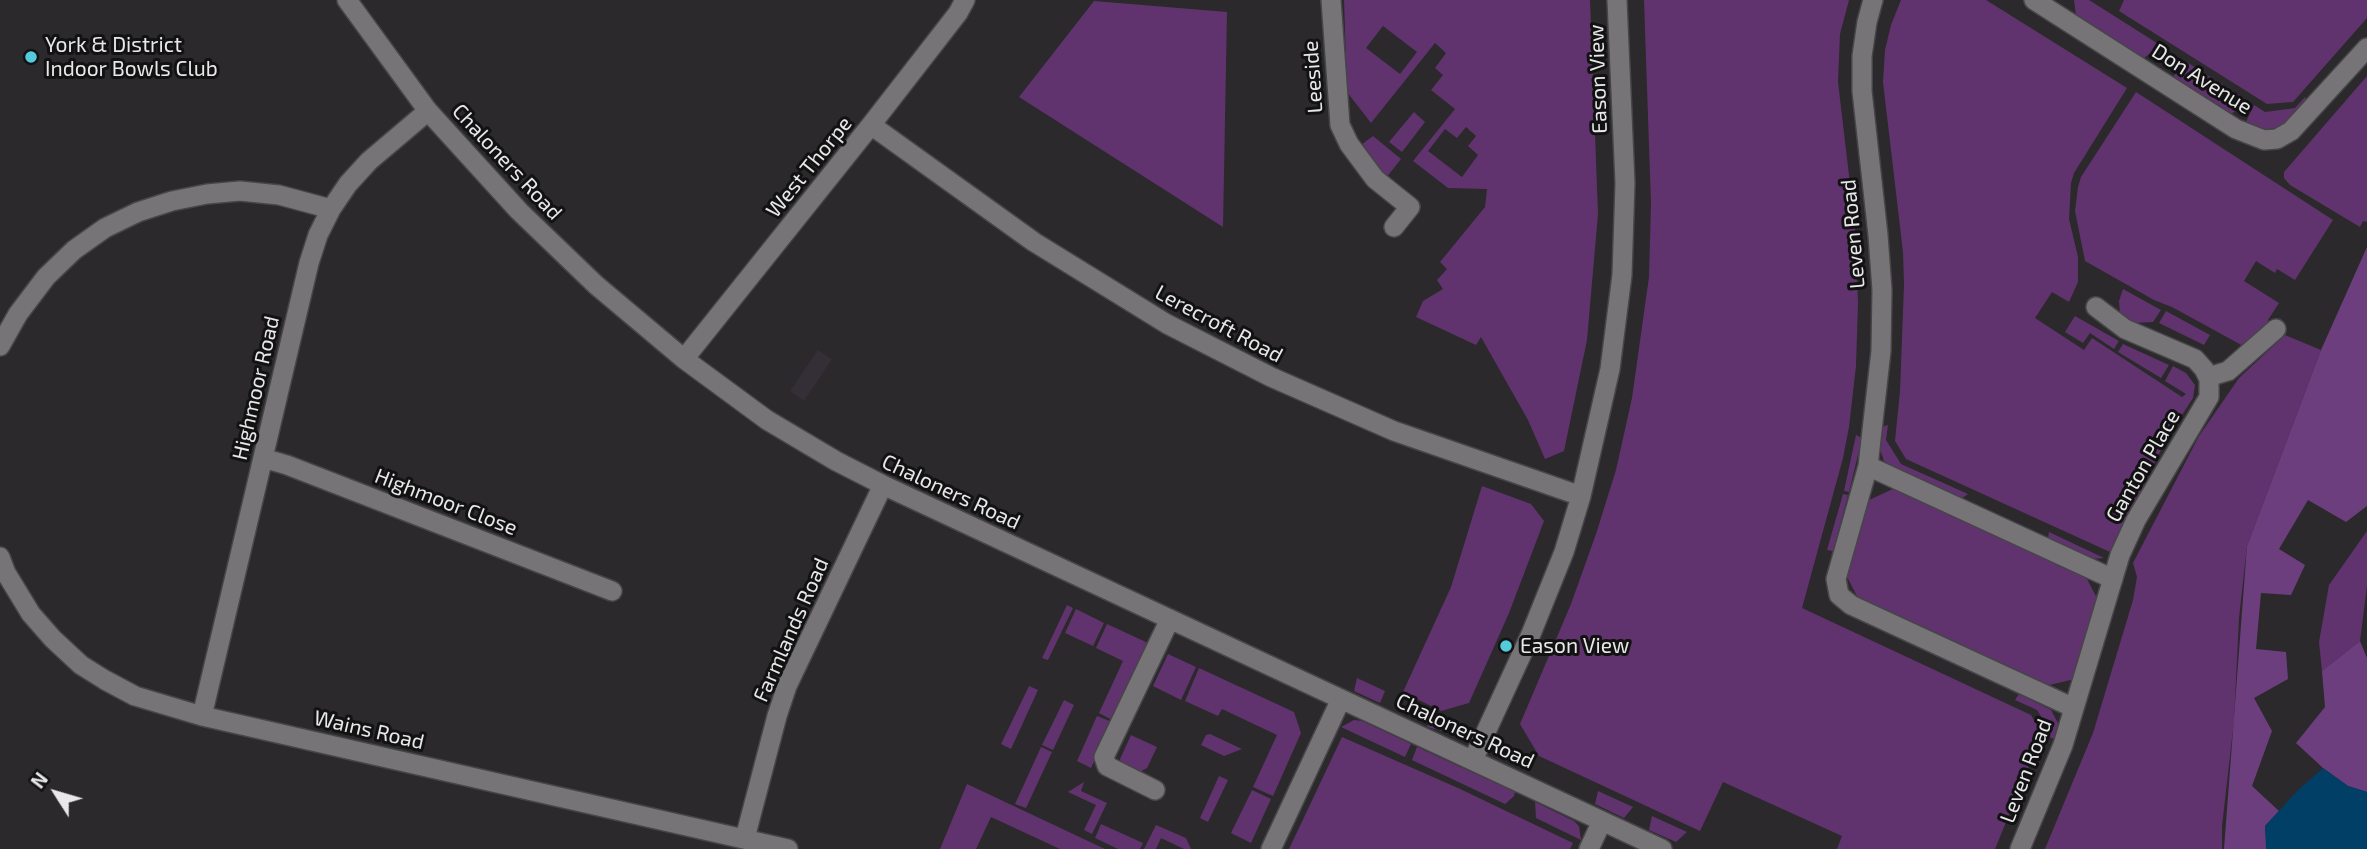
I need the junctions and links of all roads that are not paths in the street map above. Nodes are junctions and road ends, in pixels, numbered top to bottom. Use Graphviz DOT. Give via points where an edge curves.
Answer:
graph roads {
  1 [pos="347,0"];
  2 [pos="965,0"];
  3 [pos="1331,0"];
  4 [pos="1617,0"];
  5 [pos="1873,0"];
  6 [pos="2034,0"];
  7 [pos="2061,7"];
  8 [pos="2367,48"];
  9 [pos="428,111"];
  10 [pos="871,125"];
  11 [pos="331,209"];
  12 [pos="1394,228"];
  13 [pos="2096,307"];
  14 [pos="2276,329"];
  15 [pos="0,346"];
  16 [pos="684,359"];
  17 [pos="2208,377"];
  18 [pos="263,458"];
  19 [pos="1868,466"];
  20 [pos="883,485"];
  21 [pos="1581,496"];
  22 [pos="2,569"];
  23 [pos="2113,579"];
  24 [pos="612,591"];
  25 [pos="1170,619"];
  26 [pos="1341,699"];
  27 [pos="2074,708"];
  28 [pos="202,716"];
  29 [pos="1474,760"];
  30 [pos="1155,790"];
  31 [pos="1602,821"];
  32 [pos="745,838"];
  33 [pos="788,849"];
  34 [pos="1271,849"];
  35 [pos="1589,849"];
  36 [pos="1662,849"];
  37 [pos="2020,849"];
  1 -- 9 [label="street, Chaloners Road"];
  2 -- 10 [label="street, West Thorpe"];
  3 -- 12 [label="street, Leeside" via="1340,125 1375,179 1414,200"];
  4 -- 21 [label="street, Eason View" via="1625,183 1622,275 1610,369"];
  5 -- 19 [label="street, Leven Road" via="1862,56 1862,91 1882,289 1881,351"];
  6 -- 7 [label="street, Don Avenue"];
  7 -- 8 [label="street, Don Avenue" via="2236,129 2264,140 2291,131"];
  9 -- 11 [label="street, Highmoor Road" via="369,161"];
  9 -- 16 [label="street, Chaloners Road" via="567,258"];
  10 -- 16 [label="street, West Thorpe"];
  10 -- 21 [label="street, Lerecroft Road" via="1034,242 1167,324 1271,377 1394,431"];
  11 -- 15 [label="street" via="279,195 240,191 172,201 138,212 105,228 46,277"];
  11 -- 18 [label="street, Highmoor Road" via="309,263"];
  13 -- 17 [label="street" via="2125,329 2195,359"];
  14 -- 17 [label="street" via="2228,371"];
  16 -- 20 [label="street, Chaloners Road" via="768,420"];
  17 -- 23 [label="street, Ganton Place" via="2205,406 2136,520"];
  18 -- 24 [label="street, Highmoor Close"];
  18 -- 28 [label="street, Highmoor Road"];
  19 -- 23 [label="street"];
  19 -- 27 [label="street, Leven Road" via="1836,579 1839,595 1851,605"];
  20 -- 25 [label="street, Chaloners Road"];
  20 -- 32 [label="street, Farmlands Road" via="788,686"];
  21 -- 29 [label="street, Eason View" via="1564,552"];
  22 -- 28 [label="street, Wains Road" via="31,614 81,665 135,696"];
  23 -- 27 [label="street, Leven Road"];
  25 -- 26 [label="street, Chaloners Road"];
  25 -- 30 [label="street" via="1104,757 1107,766"];
  26 -- 29 [label="street, Chaloners Road"];
  26 -- 34 [label="street"];
  27 -- 37 [label="street, Leven Road" via="2059,757"];
  28 -- 32 [label="street, Wains Road"];
  29 -- 31 [label="street, Chaloners Road"];
  31 -- 35 [label="street"];
  31 -- 36 [label="street, Chaloners Road"];
  32 -- 33 [label="street, Wains Road"];
}
